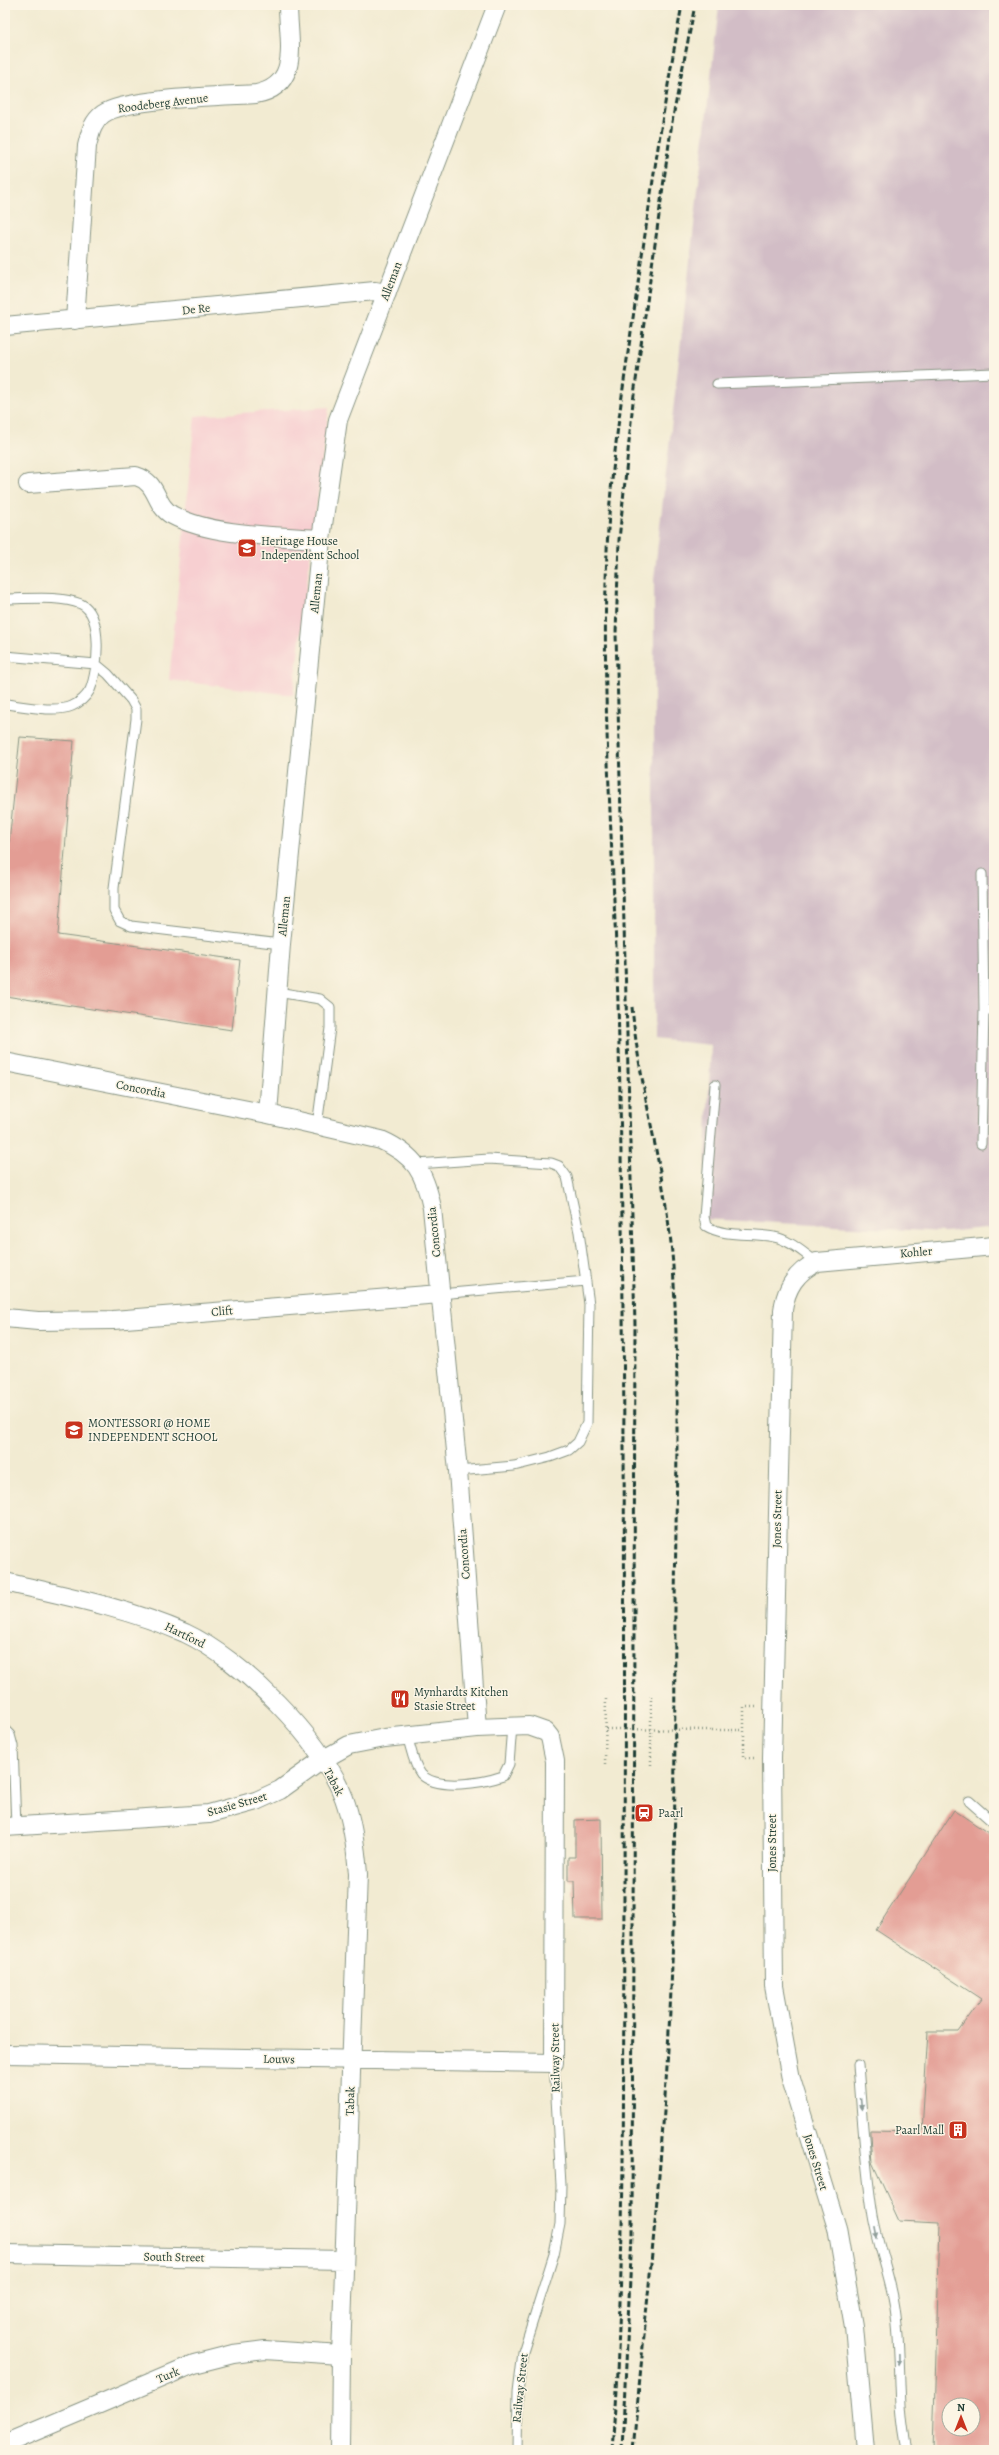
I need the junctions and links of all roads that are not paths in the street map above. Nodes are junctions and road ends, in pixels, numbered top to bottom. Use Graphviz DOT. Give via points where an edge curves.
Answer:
graph roads {
  1 [pos="288,5"];
  2 [pos="497,5"];
  3 [pos="387,293"];
  4 [pos="75,320"];
  5 [pos="5,326"];
  6 [pos="994,373"];
  7 [pos="717,384"];
  8 [pos="28,484"];
  9 [pos="321,539"];
  10 [pos="5,599"];
  11 [pos="5,656"];
  12 [pos="96,664"];
  13 [pos="5,704"];
  14 [pos="982,874"];
  15 [pos="281,944"];
  16 [pos="277,992"];
  17 [pos="984,1010"];
  18 [pos="994,1010"];
  19 [pos="5,1062"];
  20 [pos="714,1085"];
  21 [pos="268,1114"];
  22 [pos="317,1126"];
  23 [pos="981,1144"];
  24 [pos="417,1164"];
  25 [pos="994,1246"];
  26 [pos="839,1258"];
  27 [pos="817,1262"];
  28 [pos="586,1281"];
  29 [pos="440,1294"];
  30 [pos="5,1318"];
  31 [pos="458,1471"];
  32 [pos="5,1582"];
  33 [pos="512,1726"];
  34 [pos="477,1728"];
  35 [pos="5,1730"];
  36 [pos="407,1736"];
  37 [pos="322,1760"];
  38 [pos="969,1801"];
  39 [pos="994,1823"];
  40 [pos="11,1826"];
  41 [pos="5,2054"];
  42 [pos="351,2060"];
  43 [pos="554,2063"];
  44 [pos="858,2065"];
  45 [pos="5,2254"];
  46 [pos="344,2260"];
  47 [pos="341,2355"];
  48 [pos="5,2444"];
  49 [pos="340,2450"];
  50 [pos="517,2450"];
  51 [pos="865,2450"];
  52 [pos="907,2450"];
  1 -- 4 [label="street, Roodeberg Avenue" via="290,64 284,79 272,89 256,94 122,106 101,115 92,126 87,146"];
  2 -- 3 [label="street, Alleman"];
  3 -- 4 [label="street, De Re" via="374,291"];
  3 -- 9 [label="street, Alleman" via="338,420"];
  4 -- 5 [label="street, De Re"];
  6 -- 7 [label="lane"];
  8 -- 9 [label="street" via="136,476 150,484 161,505 175,516 233,531"];
  9 -- 15 [label="street, Alleman"];
  10 -- 12 [label="lane" via="59,600 87,608 97,634"];
  11 -- 12 [label="lane"];
  12 -- 13 [label="lane" via="89,690 85,697 73,706 53,709"];
  12 -- 15 [label="lane" via="124,690 136,709 114,888 114,910 120,921 131,926"];
  14 -- 17 [label="lane"];
  15 -- 16 [label="street, Alleman"];
  16 -- 21 [label="street, Alleman"];
  16 -- 22 [label="lane" via="320,999 330,1007 330,1028"];
  17 -- 18 [label="lane"];
  17 -- 23 [label="lane"];
  19 -- 21 [label="street, Concordia"];
  20 -- 27 [label="lane" via="704,1216 706,1226 728,1233 775,1237 784,1240"];
  21 -- 22 [label="street, Concordia"];
  22 -- 24 [label="street, Concordia" via="381,1140 398,1148"];
  24 -- 28 [label="lane" via="489,1159 551,1162 559,1166 564,1170 570,1187 580,1232"];
  24 -- 29 [label="street, Concordia" via="428,1186 432,1208"];
  25 -- 26 [label="street, Kohler"];
  26 -- 27 [label="street, Jones Street"];
  27 -- 51 [label="street, Jones Street" via="798,1275 789,1286 783,1310 772,1758 772,1920 777,2006 791,2079 837,2228 854,2327"];
  28 -- 29 [label="lane"];
  28 -- 31 [label="lane" via="589,1304 588,1413 584,1432 578,1442 569,1450 514,1466"];
  29 -- 30 [label="street, Clift" via="114,1320 38,1321"];
  29 -- 31 [label="street, Concordia"];
  31 -- 34 [label="street, Concordia"];
  32 -- 37 [label="street, Hartford" via="94,1602 147,1618 186,1634 211,1648 273,1698"];
  33 -- 34 [label="street, Railway Street"];
  33 -- 36 [label="lane" via="509,1764 503,1776 456,1784 431,1780 421,1773"];
  33 -- 43 [label="street, Railway Street" via="529,1726 546,1732 555,1756"];
  34 -- 36 [label="street, Stasie Street"];
  35 -- 40 [label="lane" via="12,1740"];
  36 -- 37 [label="street, Stasie Street" via="349,1745"];
  37 -- 40 [label="street, Stasie Street" via="280,1790 256,1801 209,1814"];
  37 -- 42 [label="street, Tabak" via="344,1797 356,1852 358,1882"];
  38 -- 39 [label="lane"];
  41 -- 42 [label="street, Louws"];
  42 -- 43 [label="street, Louws"];
  42 -- 46 [label="street, Tabak"];
  43 -- 50 [label="lane, Railway Street" via="561,2185 560,2224 554,2254 523,2352 518,2393"];
  44 -- 52 [label="lane, one-way" via="873,2217 894,2301 899,2339 900,2410"];
  45 -- 46 [label="street, South Street"];
  46 -- 47 [label="street, Tabak"];
  47 -- 48 [label="street, Turk" via="265,2350 234,2354 194,2364"];
  47 -- 49 [label="street, Tabak"];
}
